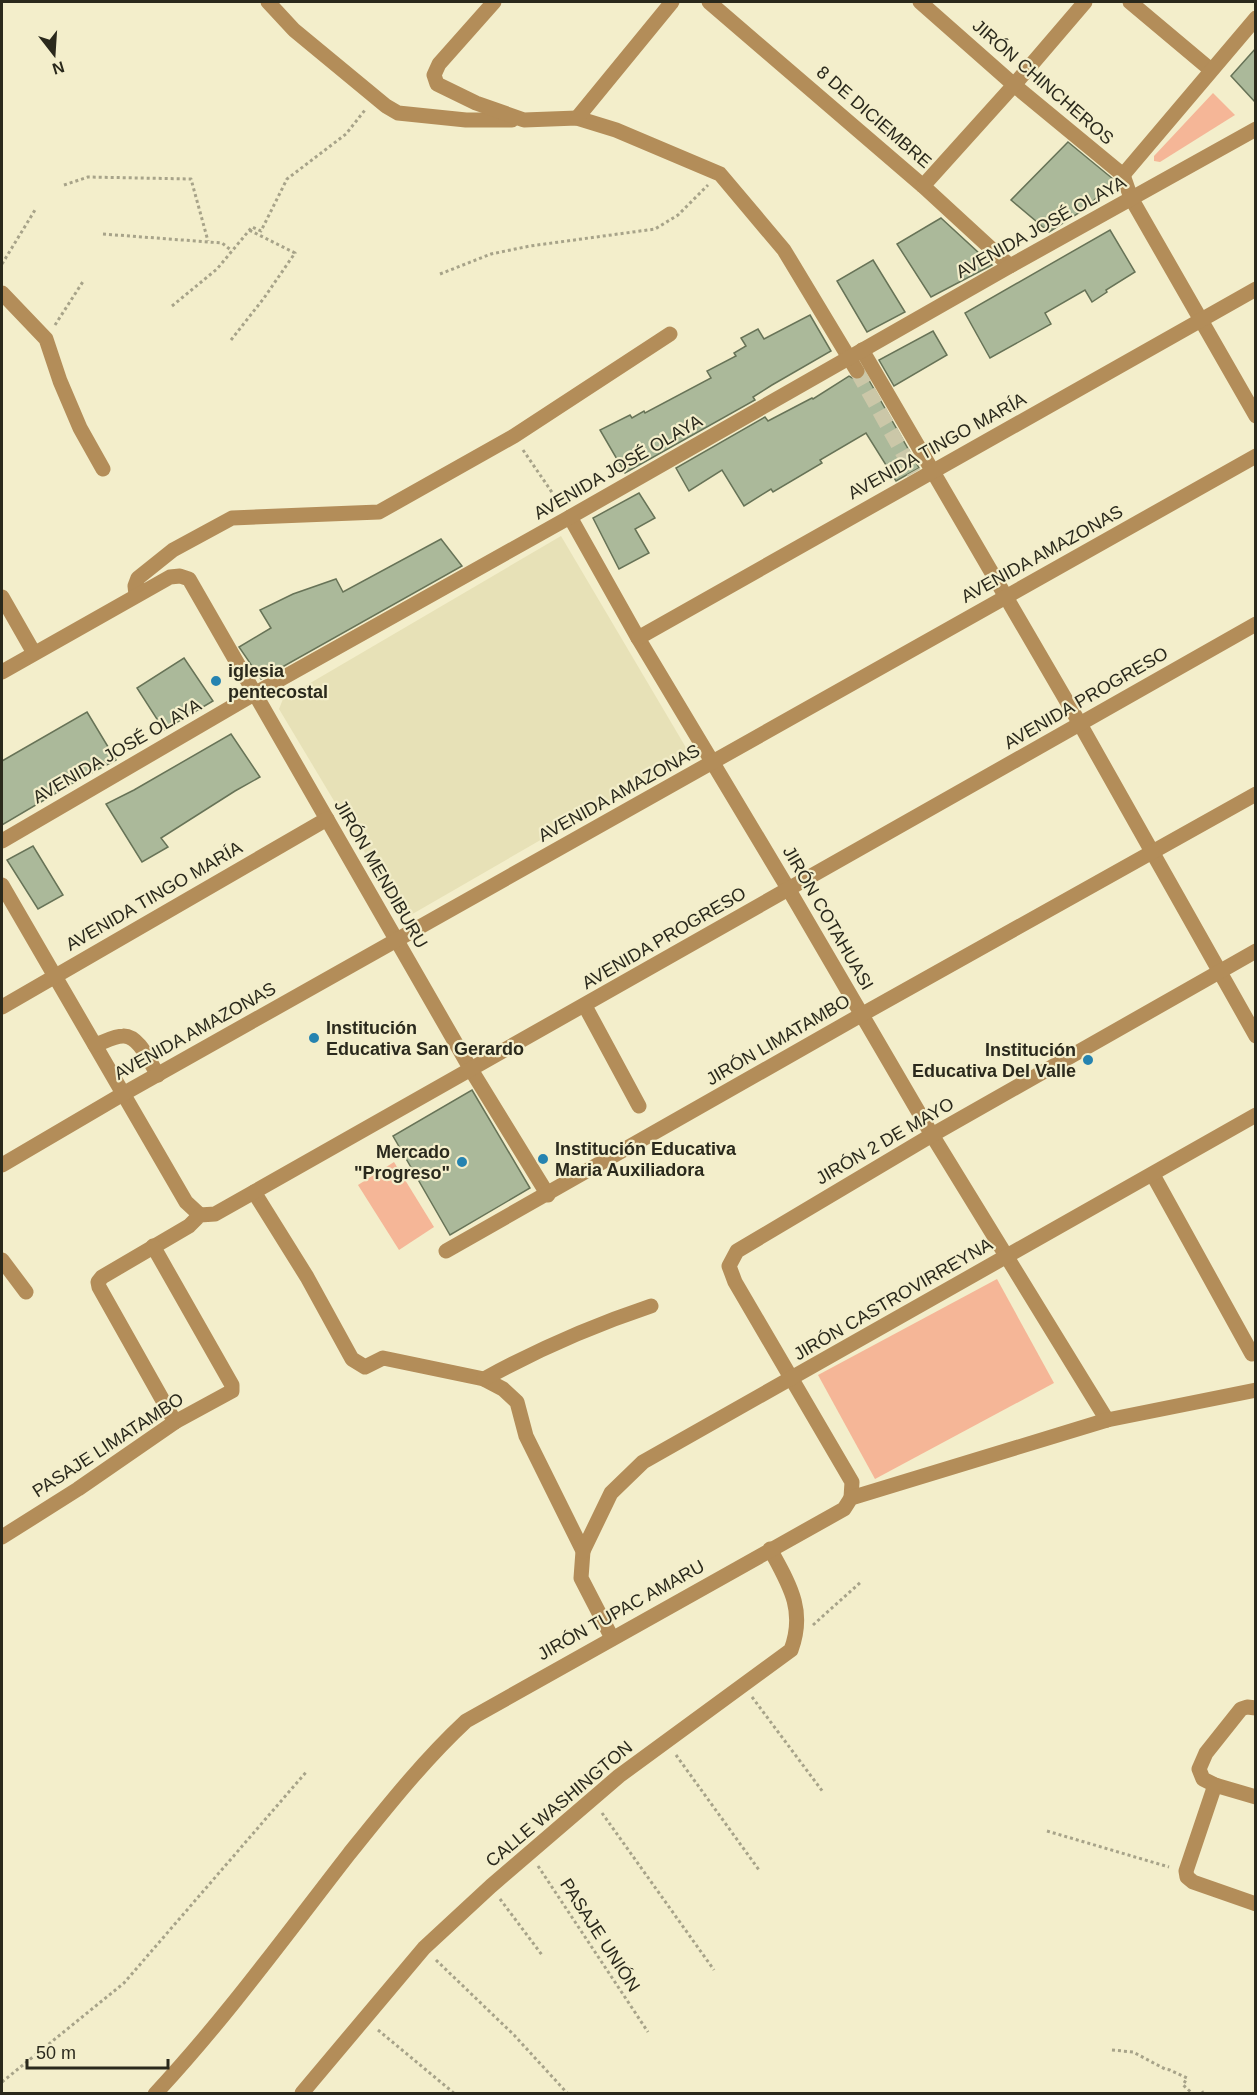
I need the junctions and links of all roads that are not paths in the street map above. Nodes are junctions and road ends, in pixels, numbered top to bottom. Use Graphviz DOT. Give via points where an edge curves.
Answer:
graph roads {
  1 [pos="268,2"];
  2 [pos="494,2"];
  3 [pos="672,2"];
  4 [pos="709,2"];
  5 [pos="920,2"];
  6 [pos="1085,2"];
  7 [pos="1130,2"];
  8 [pos="1256,18"];
  9 [pos="1211,70"];
  10 [pos="1014,85"];
  11 [pos="576,118"];
  12 [pos="524,120"];
  13 [pos="1256,129"];
  14 [pos="1123,175"];
  15 [pos="923,186"];
  16 [pos="1131,198"];
  17 [pos="1010,266"];
  18 [pos="1256,289"];
  19 [pos="2,293"];
  20 [pos="1200,320"];
  21 [pos="670,334"];
  22 [pos="861,363"];
  23 [pos="1256,416"];
  24 [pos="1256,456"];
  25 [pos="103,469"];
  26 [pos="932,471"];
  27 [pos="570,518"];
  28 [pos="136,595"];
  29 [pos="1007,596"];
  30 [pos="2,597"];
  31 [pos="1256,624"];
  32 [pos="638,638"];
  33 [pos="34,653"];
  34 [pos="2,672"];
  35 [pos="254,694"];
  36 [pos="1080,724"];
  37 [pos="714,762"];
  38 [pos="1256,794"];
  39 [pos="327,819"];
  40 [pos="2,841"];
  41 [pos="1152,852"];
  42 [pos="2,885"];
  43 [pos="789,890"];
  44 [pos="396,940"];
  45 [pos="1256,951"];
  46 [pos="1220,972"];
  47 [pos="55,976"];
  48 [pos="585,1006"];
  49 [pos="2,1007"];
  50 [pos="861,1015"];
  51 [pos="1256,1036"];
  52 [pos="95,1045"];
  53 [pos="470,1068"];
  54 [pos="158,1075"];
  55 [pos="123,1094"];
  56 [pos="639,1106"];
  57 [pos="1256,1115"];
  58 [pos="932,1135"];
  59 [pos="2,1165"];
  60 [pos="1153,1175"];
  61 [pos="254,1192"];
  62 [pos="548,1195"];
  63 [pos="200,1215"];
  64 [pos="153,1246"];
  65 [pos="447,1251"];
  66 [pos="1006,1257"];
  67 [pos="2,1260"];
  68 [pos="26,1292"];
  69 [pos="651,1306"];
  70 [pos="1252,1354"];
  71 [pos="484,1379"];
  72 [pos="791,1379"];
  73 [pos="1256,1390"];
  74 [pos="1107,1420"];
  75 [pos="175,1422"];
  76 [pos="851,1498"];
  77 [pos="2,1537"];
  78 [pos="770,1549"];
  79 [pos="583,1551"];
  80 [pos="612,1638"];
  81 [pos="1256,1708"];
  82 [pos="1215,1785"];
  83 [pos="1256,1797"];
  84 [pos="1256,1904"];
  85 [pos="302,2093"];
  86 [pos="155,2094"];
  1 -- 12 [label="street" via="294,30 399,113 466,120"];
  2 -- 12 [label="street" via="439,64 434,75 437,84"];
  3 -- 11 [label="street"];
  4 -- 15 [label="street, 8 DE DICIEMBRE"];
  5 -- 10 [label="street, JIRÓN CHINCHEROS"];
  6 -- 10 [label="street"];
  7 -- 9 [label="street"];
  8 -- 9 [label="street"];
  9 -- 14 [label="street"];
  10 -- 14 [label="street, JIRÓN CHINCHEROS"];
  10 -- 15 [label="street"];
  11 -- 12 [label="street"];
  11 -- 22 [label="street" via="616,130 720,174 784,250"];
  13 -- 16 [label="street, AVENIDA JOSÉ OLAYA"];
  14 -- 16 [label="street"];
  15 -- 17 [label="street, 8 DE DICIEMBRE"];
  16 -- 17 [label="street, AVENIDA JOSÉ OLAYA"];
  16 -- 20 [label="street"];
  17 -- 22 [label="street, AVENIDA JOSÉ OLAYA"];
  18 -- 20 [label="street, AVENIDA TINGO MARÍA"];
  19 -- 25 [label="street" via="46,339 80,428"];
  20 -- 23 [label="street"];
  20 -- 26 [label="street, AVENIDA TINGO MARÍA"];
  21 -- 28 [label="street" via="514,436 379,512 232,518 173,550 138,578"];
  22 -- 26 [label="street"];
  22 -- 27 [label="street, AVENIDA JOSÉ OLAYA"];
  24 -- 29 [label="street, AVENIDA AMAZONAS"];
  26 -- 29 [label="street"];
  26 -- 32 [label="street, AVENIDA TINGO MARÍA" via="916,476"];
  27 -- 32 [label="street, JIRÓN COTAHUASI"];
  27 -- 35 [label="street, AVENIDA JOSÉ OLAYA"];
  28 -- 33 [label="street"];
  28 -- 35 [label="street, JIRÓN MENDIBURU" via="170,577 189,579"];
  29 -- 36 [label="street"];
  29 -- 37 [label="street, AVENIDA AMAZONAS"];
  30 -- 33 [label="street"];
  31 -- 36 [label="street, AVENIDA PROGRESO"];
  32 -- 37 [label="street, JIRÓN COTAHUASI"];
  33 -- 34 [label="street"];
  35 -- 39 [label="street, JIRÓN MENDIBURU"];
  35 -- 40 [label="street, AVENIDA JOSÉ OLAYA"];
  36 -- 41 [label="street"];
  36 -- 43 [label="street, AVENIDA PROGRESO"];
  37 -- 43 [label="street, JIRÓN COTAHUASI"];
  37 -- 44 [label="street, AVENIDA AMAZONAS"];
  38 -- 41 [label="street, JIRÓN LIMATAMBO"];
  39 -- 44 [label="street, JIRÓN MENDIBURU"];
  39 -- 47 [label="street, AVENIDA TINGO MARÍA"];
  41 -- 46 [label="street"];
  41 -- 50 [label="street, JIRÓN LIMATAMBO"];
  42 -- 47 [label="street"];
  43 -- 48 [label="street, AVENIDA PROGRESO"];
  43 -- 50 [label="street, JIRÓN COTAHUASI"];
  44 -- 53 [label="street, JIRÓN MENDIBURU"];
  44 -- 54 [label="street, AVENIDA AMAZONAS"];
  45 -- 46 [label="street, JIRÓN 2 DE MAYO"];
  46 -- 51 [label="street"];
  46 -- 58 [label="street, JIRÓN 2 DE MAYO"];
  47 -- 49 [label="street, AVENIDA TINGO MARÍA"];
  47 -- 52 [label="street"];
  48 -- 53 [label="street, AVENIDA PROGRESO"];
  48 -- 56 [label="street"];
  50 -- 58 [label="street, JIRÓN COTAHUASI"];
  50 -- 62 [label="street, JIRÓN LIMATAMBO"];
  52 -- 54 [label="street" via="118,1037 134,1039"];
  52 -- 55 [label="street"];
  53 -- 61 [label="street, AVENIDA PROGRESO"];
  53 -- 62 [label="street, JIRÓN MENDIBURU"];
  54 -- 55 [label="street, AVENIDA AMAZONAS"];
  55 -- 59 [label="street, AVENIDA AMAZONAS"];
  55 -- 63 [label="street" via="186,1202"];
  57 -- 60 [label="street, JIRÓN CASTROVIRREYNA"];
  58 -- 66 [label="street, JIRÓN COTAHUASI"];
  58 -- 72 [label="street, JIRÓN 2 DE MAYO" via="737,1251 729,1266 735,1282"];
  60 -- 66 [label="street, JIRÓN CASTROVIRREYNA"];
  60 -- 70 [label="street"];
  61 -- 63 [label="street, AVENIDA PROGRESO" via="215,1214"];
  61 -- 71 [label="street" via="352,1359 365,1367 383,1358"];
  62 -- 65 [label="street, JIRÓN LIMATAMBO"];
  63 -- 64 [label="street, AVENIDA PROGRESO" via="189,1226"];
  64 -- 75 [label="street, AVENIDA PROGRESO" via="98,1282"];
  64 -- 75 [label="street, PASAJE LIMATAMBO" via="232,1385 232,1391 226,1395"];
  66 -- 72 [label="street, JIRÓN CASTROVIRREYNA"];
  66 -- 74 [label="street, JIRÓN COTAHUASI"];
  67 -- 68 [label="street"];
  69 -- 71 [label="street" via="618,1317"];
  71 -- 79 [label="street" via="517,1402 526,1436"];
  72 -- 76 [label="street" via="852,1482"];
  72 -- 79 [label="street, JIRÓN CASTROVIRREYNA" via="643,1462 611,1493"];
  73 -- 74 [label="street, JIRÓN TUPAC AMARU"];
  74 -- 76 [label="street, JIRÓN TUPAC AMARU"];
  75 -- 77 [label="street, PASAJE LIMATAMBO"];
  76 -- 78 [label="street, JIRÓN TUPAC AMARU" via="844,1509"];
  78 -- 80 [label="street, JIRÓN TUPAC AMARU"];
  78 -- 85 [label="street, CALLE WASHINGTON" via="792,1588 798,1628 791,1650 592,1798 491,1886 423,1948"];
  79 -- 80 [label="street" via="581,1578"];
  80 -- 86 [label="street, JIRÓN TUPAC AMARU" via="466,1720 448,1737 390,1803 192,2054"];
  81 -- 82 [label="street" via="1241,1709 1206,1753 1200,1774"];
  82 -- 83 [label="street"];
  82 -- 84 [label="street" via="1187,1877"];
}
